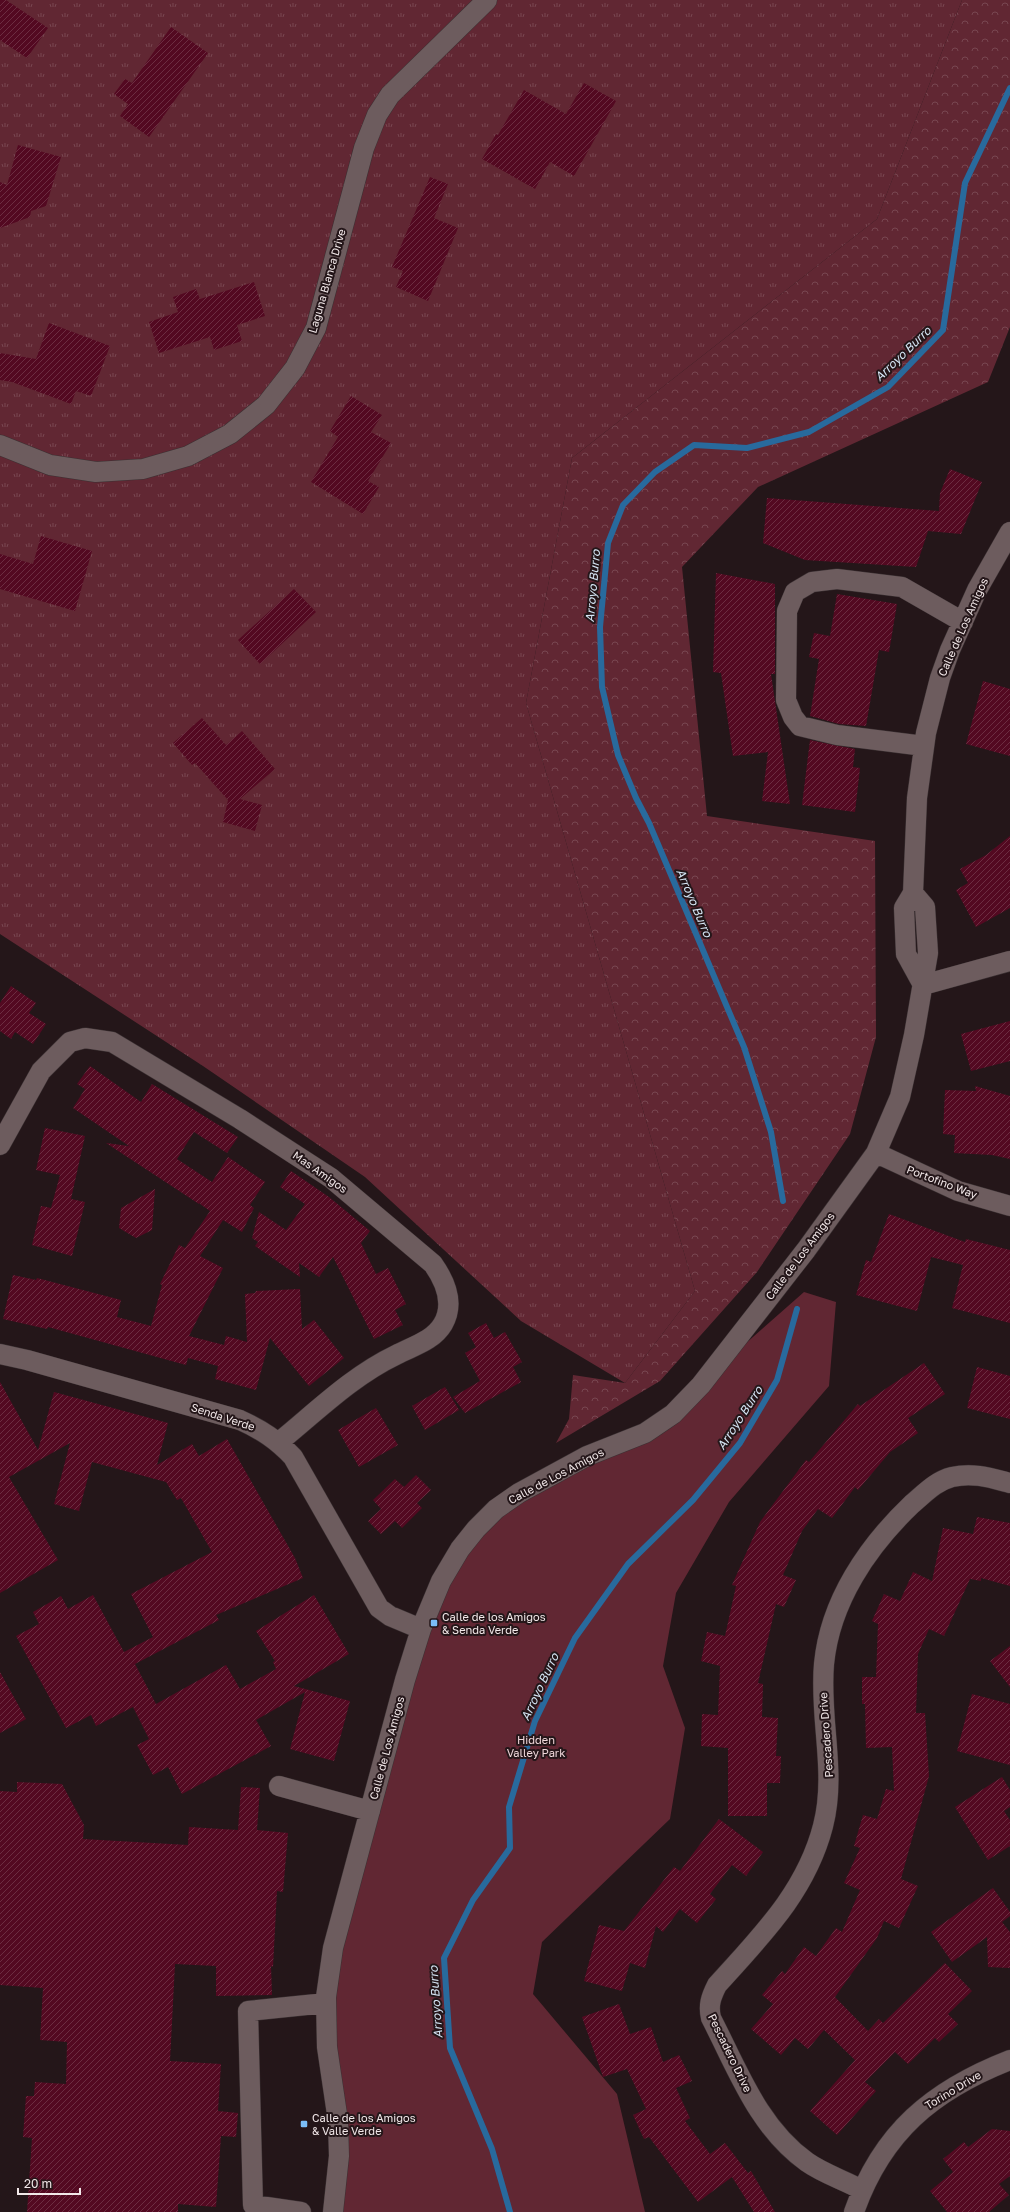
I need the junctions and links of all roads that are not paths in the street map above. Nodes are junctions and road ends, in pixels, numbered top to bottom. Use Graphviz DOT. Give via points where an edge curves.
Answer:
graph roads {
  1 [pos="487,0"];
  2 [pos="0,445"];
  3 [pos="1010,532"];
  4 [pos="963,622"];
  5 [pos="924,746"];
  6 [pos="1010,960"];
  7 [pos="923,984"];
  8 [pos="0,1145"];
  9 [pos="876,1154"];
  10 [pos="1010,1206"];
  11 [pos="0,1354"];
  12 [pos="279,1442"];
  13 [pos="1010,1483"];
  14 [pos="421,1629"];
  15 [pos="279,1786"];
  16 [pos="370,1811"];
  17 [pos="326,2003"];
  18 [pos="1010,2060"];
  19 [pos="862,2190"];
  20 [pos="301,2212"];
  21 [pos="333,2212"];
  22 [pos="854,2212"];
  1 -- 2 [label="street, Laguna Blanca Drive" via="390,95 377,115 364,148 316,328 295,368 266,404 230,434 188,456 143,469 96,472 50,465"];
  3 -- 4 [label="street, Calle de Los Amigos" via="977,590"];
  4 -- 5 [label="street, Calle de Los Amigos" via="940,678"];
  4 -- 5 [label="street" via="902,587 837,578 812,582 795,592 787,611 786,700 800,726 837,735"];
  5 -- 7 [label="street, Calle de Los Amigos" via="917,798 913,893 904,908 906,954"];
  6 -- 7 [label="street"];
  7 -- 9 [label="street, Calle de Los Amigos" via="900,1097"];
  8 -- 12 [label="street, Mas Amigos" via="41,1071 70,1042 85,1038 112,1042 332,1178 433,1264 443,1277 448,1291 444,1323 434,1336 355,1380"];
  9 -- 10 [label="street, Portofino Way" via="958,1191"];
  9 -- 14 [label="street, Calle de Los Amigos" via="787,1275 700,1385 673,1414 645,1433 587,1456 519,1493 496,1509 460,1549 442,1581"];
  11 -- 12 [label="street, Senda Verde" via="240,1420 262,1430"];
  12 -- 14 [label="street, Senda Verde" via="293,1457 373,1600 390,1616"];
  13 -- 19 [label="street, Pescadero Drive" via="972,1475 951,1478 931,1487 892,1524 868,1554 847,1587 836,1614 824,1663 822,1702 829,1759 829,1786 823,1826 812,1859 783,1910 717,1985 702,1996 759,2113 773,2131 808,2163"];
  14 -- 16 [label="street, Calle de Los Amigos"];
  15 -- 16 [label="street"];
  16 -- 17 [label="street, Calle de Los Amigos" via="333,1948"];
  17 -- 20 [label="street" via="248,2011 253,2205"];
  17 -- 21 [label="street, Calle de Los Amigos" via="327,2047 338,2121 339,2156"];
  18 -- 19 [label="street, Torino Drive" via="960,2083 924,2106 896,2133"];
  19 -- 22 [label="street, Torino Drive"];
}
